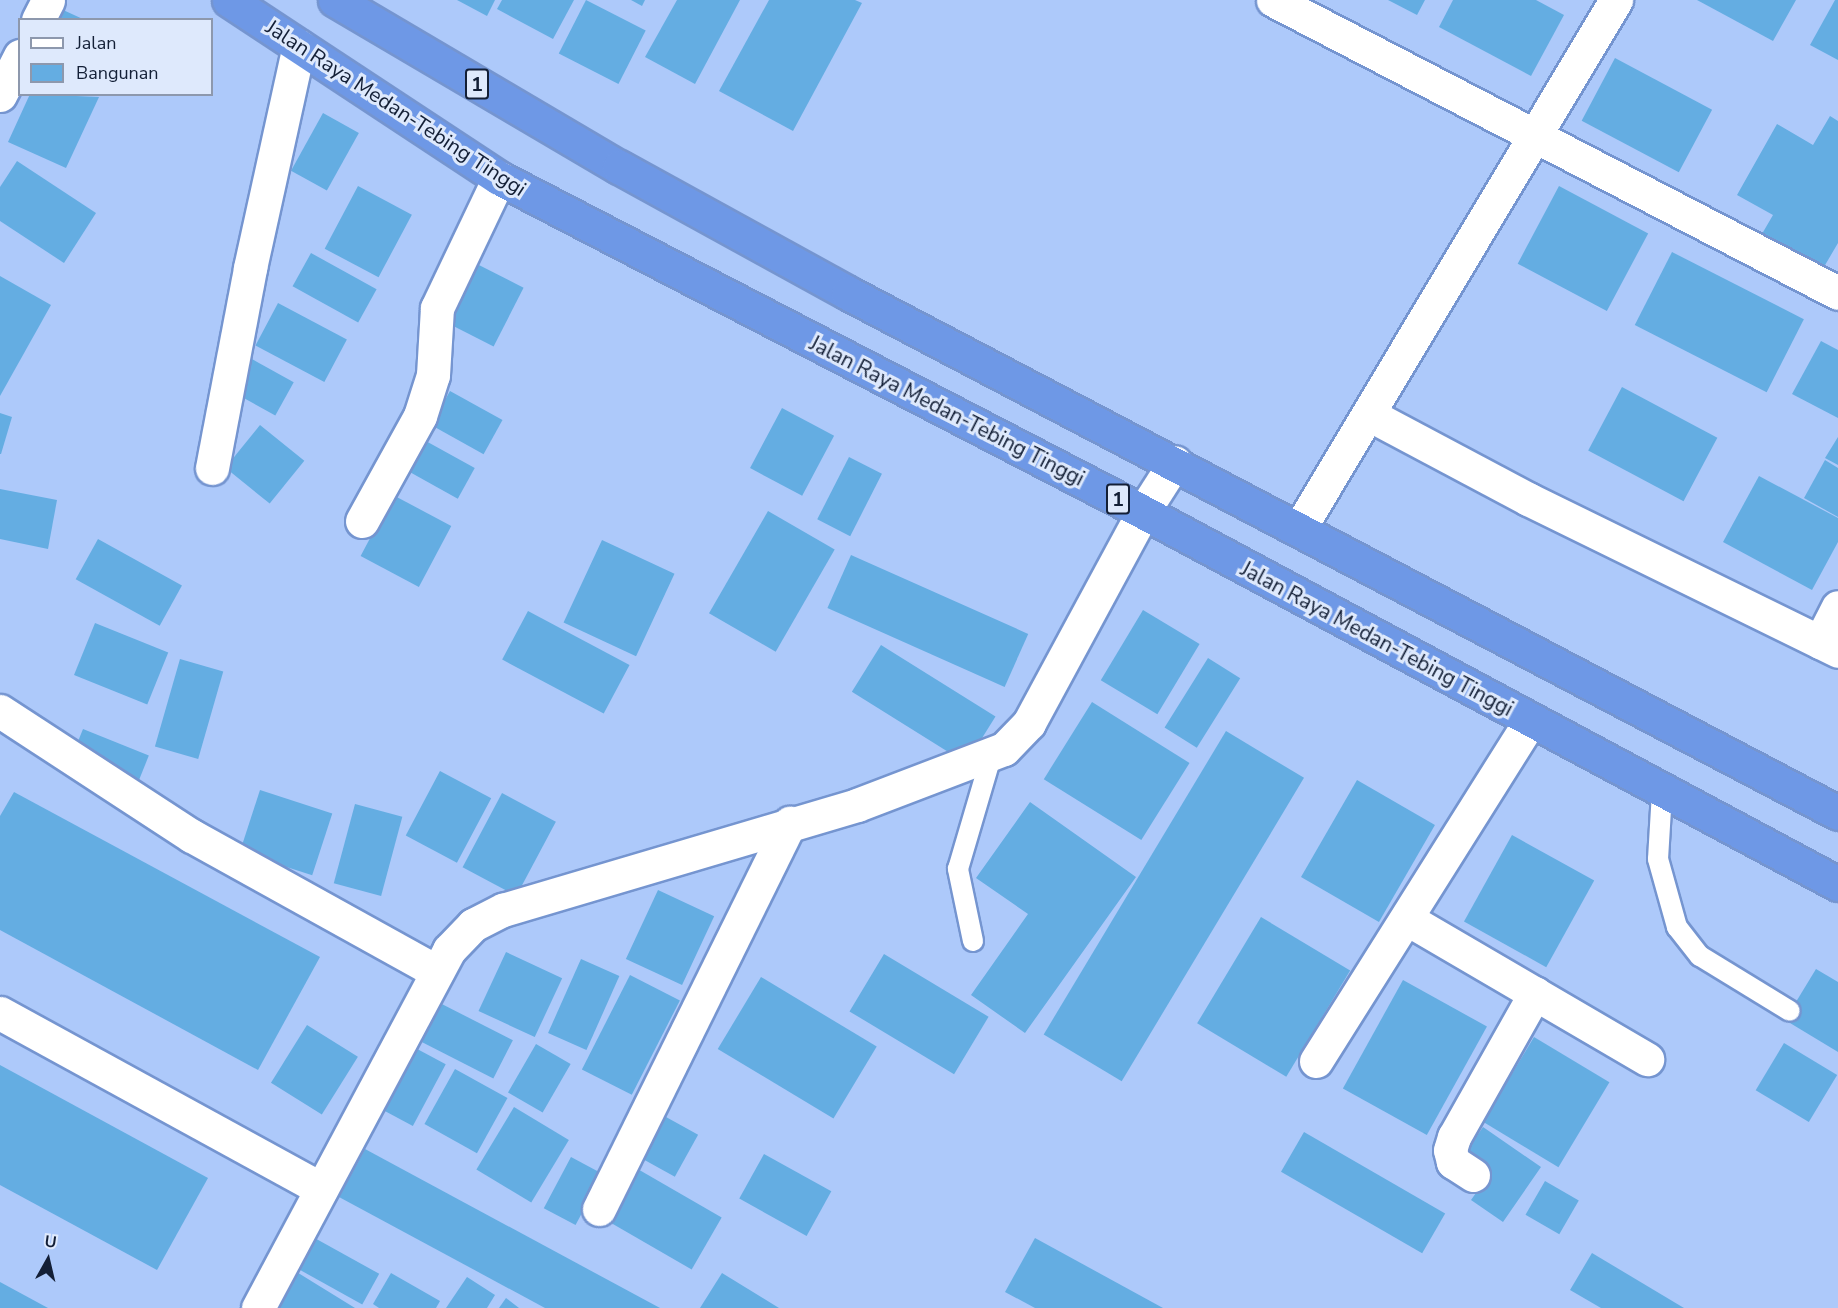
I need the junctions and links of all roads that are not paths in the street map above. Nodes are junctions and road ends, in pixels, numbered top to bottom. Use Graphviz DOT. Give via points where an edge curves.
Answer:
graph roads {
  1 [pos="48,0"];
  2 [pos="229,0"];
  3 [pos="1273,0"];
  4 [pos="1616,0"];
  5 [pos="344,2"];
  6 [pos="39,18"];
  7 [pos="299,46"];
  8 [pos="18,60"];
  9 [pos="0,94"];
  10 [pos="1533,135"];
  11 [pos="499,178"];
  12 [pos="1838,293"];
  13 [pos="1370,415"];
  14 [pos="1174,462"];
  15 [pos="212,468"];
  16 [pos="1143,512"];
  17 [pos="362,521"];
  18 [pos="1299,529"];
  19 [pos="1838,607"];
  20 [pos="1829,646"];
  21 [pos="0,711"];
  22 [pos="1530,722"];
  23 [pos="991,757"];
  24 [pos="1662,792"];
  25 [pos="1835,811"];
  26 [pos="790,823"];
  27 [pos="1838,884"];
  28 [pos="1409,920"];
  29 [pos="973,941"];
  30 [pos="437,972"];
  31 [pos="1535,993"];
  32 [pos="1790,1011"];
  33 [pos="0,1012"];
  34 [pos="1647,1059"];
  35 [pos="1316,1061"];
  36 [pos="1473,1175"];
  37 [pos="321,1189"];
  38 [pos="599,1209"];
  39 [pos="258,1308"];
  1 -- 6 [label="street"];
  2 -- 7 [label="highway, Jalan Raya Medan-Tebing Tinggi / 1"];
  3 -- 10 [label="street"];
  4 -- 10 [label="street"];
  5 -- 14 [label="highway, 1" via="619,167 828,282"];
  7 -- 11 [label="highway, Jalan Raya Medan-Tebing Tinggi / 1"];
  7 -- 15 [label="street" via="250,268"];
  8 -- 9 [label="street"];
  10 -- 12 [label="street"];
  10 -- 13 [label="street"];
  11 -- 16 [label="highway, Jalan Raya Medan-Tebing Tinggi / 1"];
  11 -- 17 [label="street" via="437,308 433,375 420,416"];
  13 -- 18 [label="street"];
  13 -- 20 [label="street" via="1528,499"];
  14 -- 16 [label="street"];
  14 -- 18 [label="highway, 1"];
  16 -- 22 [label="highway, Jalan Raya Medan-Tebing Tinggi / 1"];
  16 -- 23 [label="street" via="1029,723"];
  18 -- 25 [label="highway, 1"];
  19 -- 20 [label="street"];
  21 -- 30 [label="street" via="192,836"];
  22 -- 24 [label="highway, Jalan Raya Medan-Tebing Tinggi / 1"];
  22 -- 28 [label="street"];
  23 -- 26 [label="street" via="857,805"];
  23 -- 29 [label="lane" via="958,869"];
  24 -- 27 [label="highway, Jalan Raya Medan-Tebing Tinggi / 1"];
  24 -- 32 [label="lane" via="1658,859 1677,927 1700,956"];
  26 -- 30 [label="street" via="503,910 473,925 449,950"];
  26 -- 38 [label="street"];
  28 -- 31 [label="street"];
  28 -- 35 [label="street"];
  30 -- 37 [label="street"];
  31 -- 34 [label="street"];
  31 -- 36 [label="street" via="1454,1137 1450,1150 1453,1162"];
  33 -- 37 [label="street"];
  37 -- 39 [label="street"];
}
